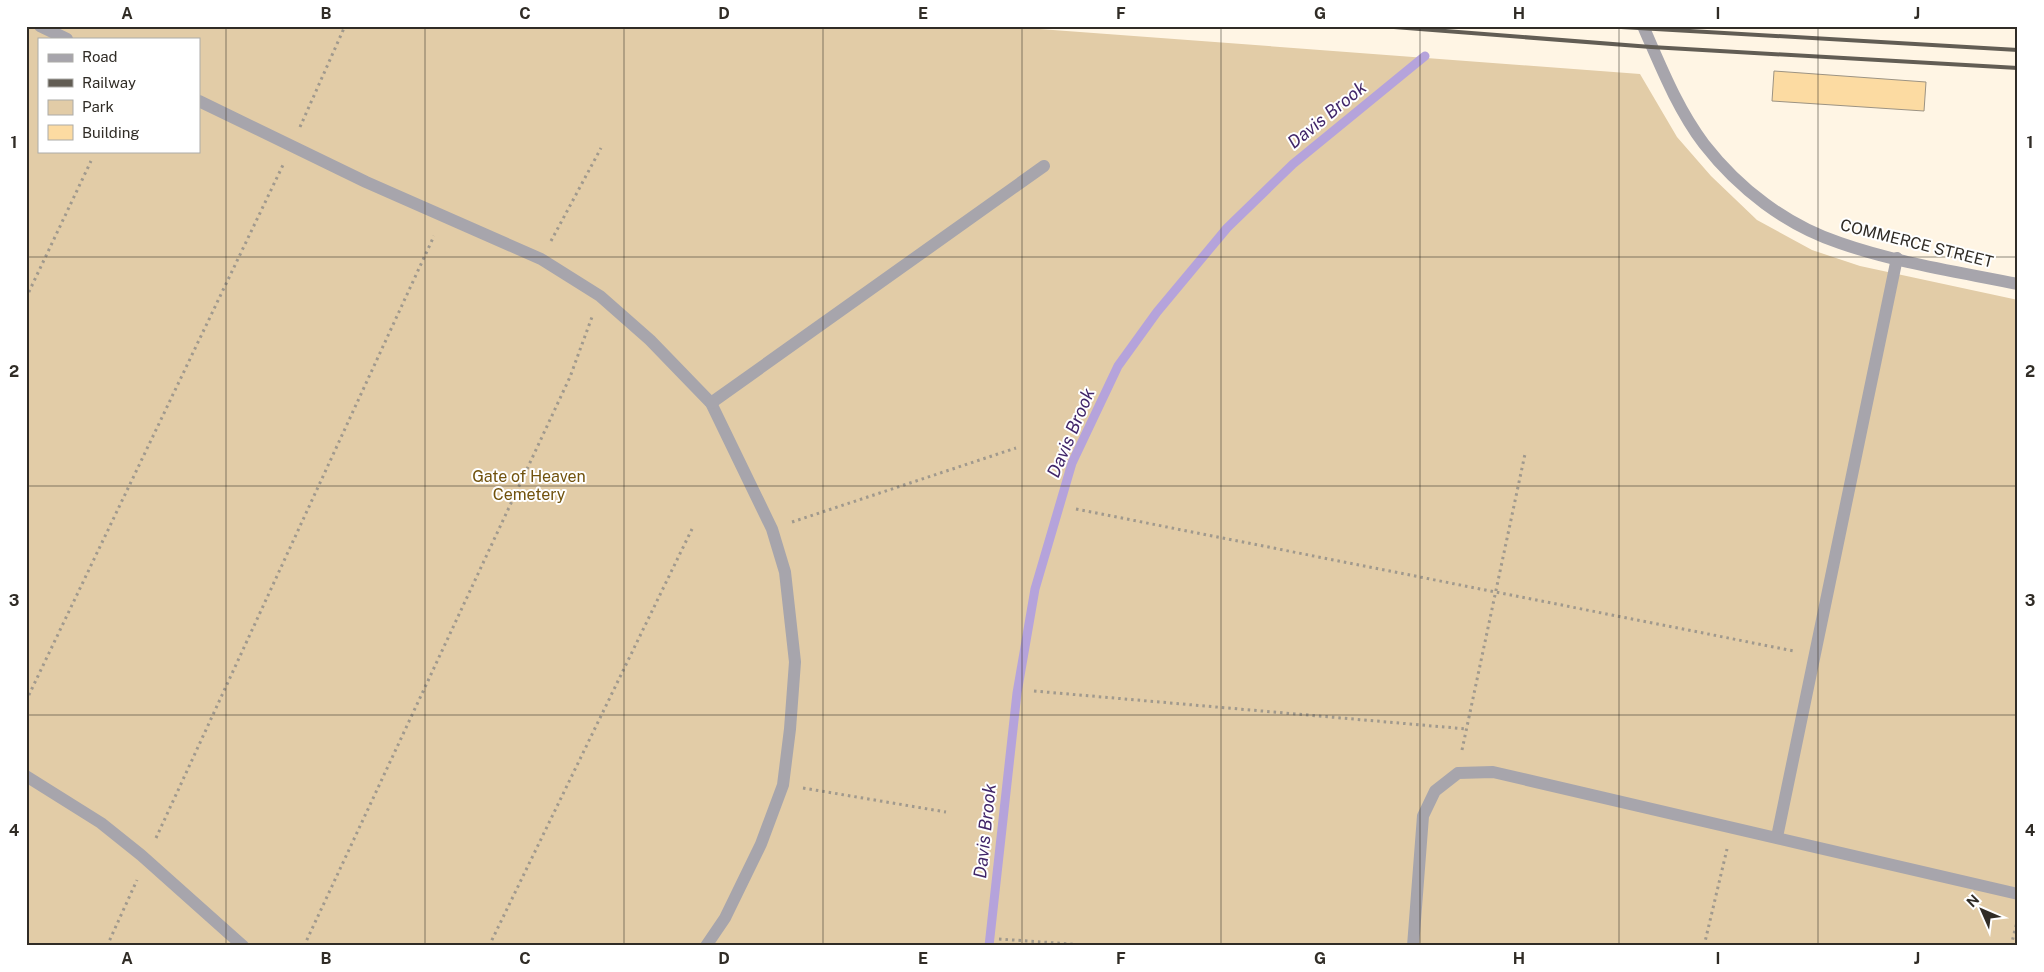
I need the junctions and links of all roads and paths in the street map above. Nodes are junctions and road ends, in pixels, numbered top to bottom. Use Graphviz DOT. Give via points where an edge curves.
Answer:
graph roads {
  1 [pos="40,26"];
  2 [pos="345,26"];
  3 [pos="1643,26"];
  4 [pos="65,38"];
  5 [pos="200,101"];
  6 [pos="292,147"];
  7 [pos="601,148"];
  8 [pos="91,161"];
  9 [pos="1044,166"];
  10 [pos="444,214"];
  11 [pos="1897,258"];
  12 [pos="541,259"];
  13 [pos="2018,284"];
  14 [pos="600,296"];
  15 [pos="26,298"];
  16 [pos="711,404"];
  17 [pos="1016,448"];
  18 [pos="1525,454"];
  19 [pos="1076,509"];
  20 [pos="772,528"];
  21 [pos="692,529"];
  22 [pos="1496,592"];
  23 [pos="1814,655"];
  24 [pos="1034,691"];
  25 [pos="26,701"];
  26 [pos="1467,729"];
  27 [pos="1458,773"];
  28 [pos="26,776"];
  29 [pos="783,785"];
  30 [pos="946,812"];
  31 [pos="1732,830"];
  32 [pos="1777,837"];
  33 [pos="146,860"];
  34 [pos="2018,894"];
  35 [pos="2018,918"];
  36 [pos="999,939"];
  37 [pos="107,946"];
  38 [pos="243,946"];
  39 [pos="304,946"];
  40 [pos="489,946"];
  41 [pos="706,946"];
  42 [pos="1098,946"];
  43 [pos="1413,946"];
  44 [pos="1704,946"];
  45 [pos="2011,946"];
  1 -- 4 [label="street"];
  2 -- 6 [label="path"];
  3 -- 11 [label="street, COMMERCE STREET" via="1678,103 1703,143 1734,178 1770,208 1788,218 1840,243"];
  5 -- 6 [label="street"];
  6 -- 10 [label="street"];
  6 -- 25 [label="path"];
  7 -- 12 [label="path"];
  8 -- 15 [label="path"];
  9 -- 16 [label="street"];
  10 -- 12 [label="street"];
  10 -- 33 [label="path"];
  11 -- 13 [label="street, COMMERCE STREET"];
  11 -- 23 [label="street"];
  12 -- 14 [label="street"];
  14 -- 16 [label="street" via="650,340"];
  14 -- 39 [label="path" via="570,377"];
  16 -- 20 [label="street"];
  17 -- 20 [label="path"];
  18 -- 22 [label="path"];
  19 -- 22 [label="path"];
  20 -- 29 [label="street" via="785,572 795,662"];
  21 -- 40 [label="path"];
  22 -- 23 [label="path"];
  22 -- 26 [label="path"];
  23 -- 32 [label="street"];
  24 -- 26 [label="path"];
  26 -- 27 [label="path"];
  27 -- 31 [label="street" via="1493,772"];
  27 -- 43 [label="street" via="1435,791 1423,816"];
  28 -- 33 [label="street" via="101,823"];
  29 -- 30 [label="path"];
  29 -- 41 [label="street" via="761,844 725,918"];
  31 -- 32 [label="street"];
  31 -- 44 [label="path"];
  32 -- 34 [label="street"];
  33 -- 37 [label="path"];
  33 -- 38 [label="street"];
  35 -- 45 [label="path"];
  36 -- 42 [label="path"];
}
